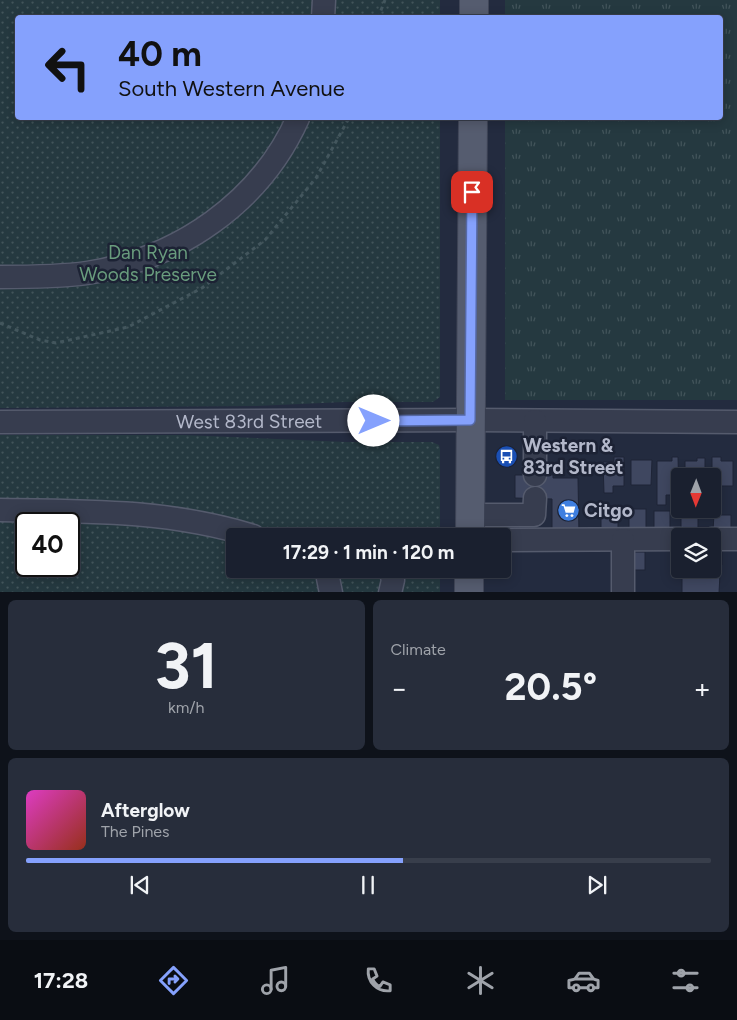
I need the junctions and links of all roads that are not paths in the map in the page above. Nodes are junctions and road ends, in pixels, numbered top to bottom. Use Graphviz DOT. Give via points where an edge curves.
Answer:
graph roads {
  1 [pos="324,0"];
  2 [pos="474,0"];
  3 [pos="323,15"];
  4 [pos="474,15"];
  5 [pos="297,120"];
  6 [pos="473,120"];
  7 [pos="0,277"];
  8 [pos="470,420"];
  9 [pos="535,421"];
  10 [pos="0,422"];
  11 [pos="737,422"];
  12 [pos="535,475"];
  13 [pos="535,498"];
  14 [pos="0,510"];
  15 [pos="470,526"];
  16 [pos="226,529"];
  17 [pos="671,539"];
  18 [pos="721,539"];
  19 [pos="737,539"];
  20 [pos="511,540"];
  21 [pos="623,540"];
  22 [pos="328,578"];
  23 [pos="392,578"];
  24 [pos="469,578"];
  25 [pos="331,592"];
  26 [pos="390,592"];
  27 [pos="469,592"];
  28 [pos="623,592"];
  1 -- 3 [label="street"];
  2 -- 4 [label="main road"];
  5 -- 7 [label="street" via="270,167 242,198 209,226 173,246 130,264 87,273"];
  6 -- 8 [label="main road"];
  8 -- 9 [label="street, West 83rd Street"];
  8 -- 10 [label="street, West 83rd Street"];
  8 -- 15 [label="main road"];
  9 -- 11 [label="street, West 83rd Street"];
  9 -- 12 [label="street"];
  13 -- 15 [label="street" via="534,515"];
  14 -- 16 [label="street" via="73,510 162,516"];
  17 -- 21 [label="street"];
  18 -- 19 [label="street"];
  20 -- 21 [label="street"];
  21 -- 28 [label="street"];
  22 -- 25 [label="street"];
  23 -- 26 [label="street"];
  24 -- 27 [label="main road"];
}
